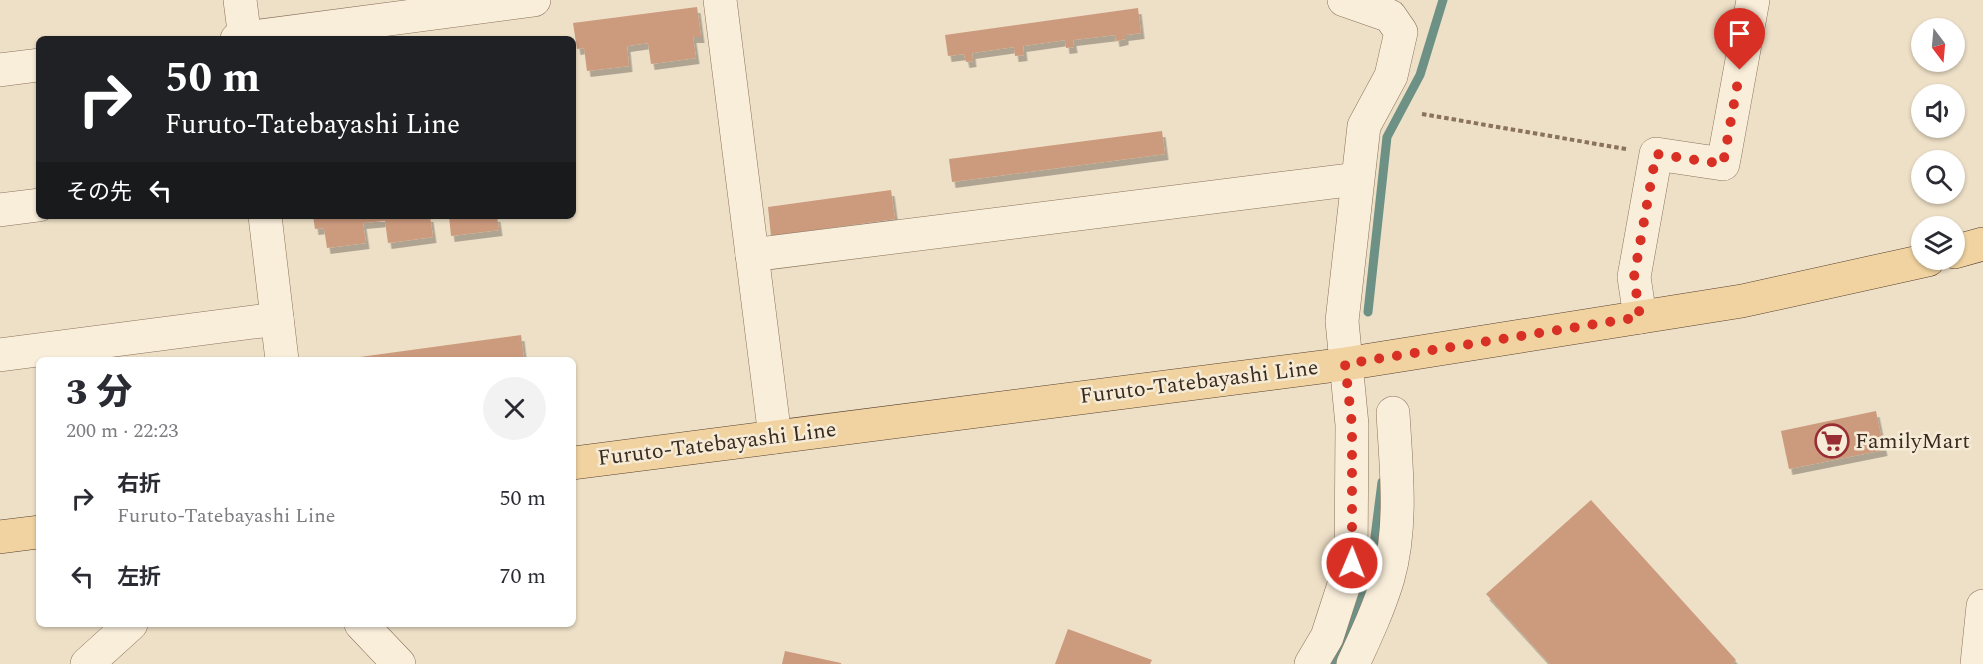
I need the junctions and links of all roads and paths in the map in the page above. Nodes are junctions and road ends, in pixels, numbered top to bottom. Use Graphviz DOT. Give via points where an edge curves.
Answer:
graph roads {
  1 [pos="240,0"];
  2 [pos="534,0"];
  3 [pos="720,0"];
  4 [pos="1344,0"];
  5 [pos="1753,0"];
  6 [pos="242,36"];
  7 [pos="264,36"];
  8 [pos="36,65"];
  9 [pos="0,70"];
  10 [pos="1422,114"];
  11 [pos="1656,154"];
  12 [pos="1357,179"];
  13 [pos="36,205"];
  14 [pos="0,210"];
  15 [pos="265,219"];
  16 [pos="752,255"];
  17 [pos="1911,264"];
  18 [pos="1640,317"];
  19 [pos="277,319"];
  20 [pos="0,356"];
  21 [pos="282,357"];
  22 [pos="1345,364"];
  23 [pos="1393,413"];
  24 [pos="775,437"];
  25 [pos="576,463"];
  26 [pos="36,532"];
  27 [pos="0,537"];
  28 [pos="1983,606"];
  29 [pos="128,627"];
  30 [pos="364,627"];
  31 [pos="87,664"];
  32 [pos="399,664"];
  33 [pos="1311,664"];
  34 [pos="1353,664"];
  35 [pos="1977,664"];
  1 -- 6 [label="street"];
  2 -- 7 [label="street"];
  3 -- 16 [label="street"];
  4 -- 12 [label="street" via="1390,16 1401,32 1391,76 1364,126"];
  5 -- 11 [label="street" via="1723,164"];
  8 -- 9 [label="street"];
  10 -- 11 [label="path"];
  11 -- 18 [label="street" via="1634,277"];
  12 -- 16 [label="street"];
  12 -- 22 [label="street" via="1342,321"];
  13 -- 14 [label="street"];
  15 -- 19 [label="street"];
  16 -- 24 [label="street"];
  17 -- 18 [label="main road, Furuto-Tatebayashi Line" via="1742,302"];
  18 -- 22 [label="main road, Furuto-Tatebayashi Line"];
  19 -- 20 [label="street"];
  19 -- 21 [label="street"];
  22 -- 24 [label="main road, Furuto-Tatebayashi Line"];
  22 -- 33 [label="street" via="1352,425 1352,563 1327,637"];
  23 -- 34 [label="street" via="1398,494 1394,546 1388,578"];
  24 -- 25 [label="main road, Furuto-Tatebayashi Line"];
  26 -- 27 [label="main road"];
  28 -- 35 [label="street"];
  29 -- 31 [label="street"];
  30 -- 32 [label="street"];
}
